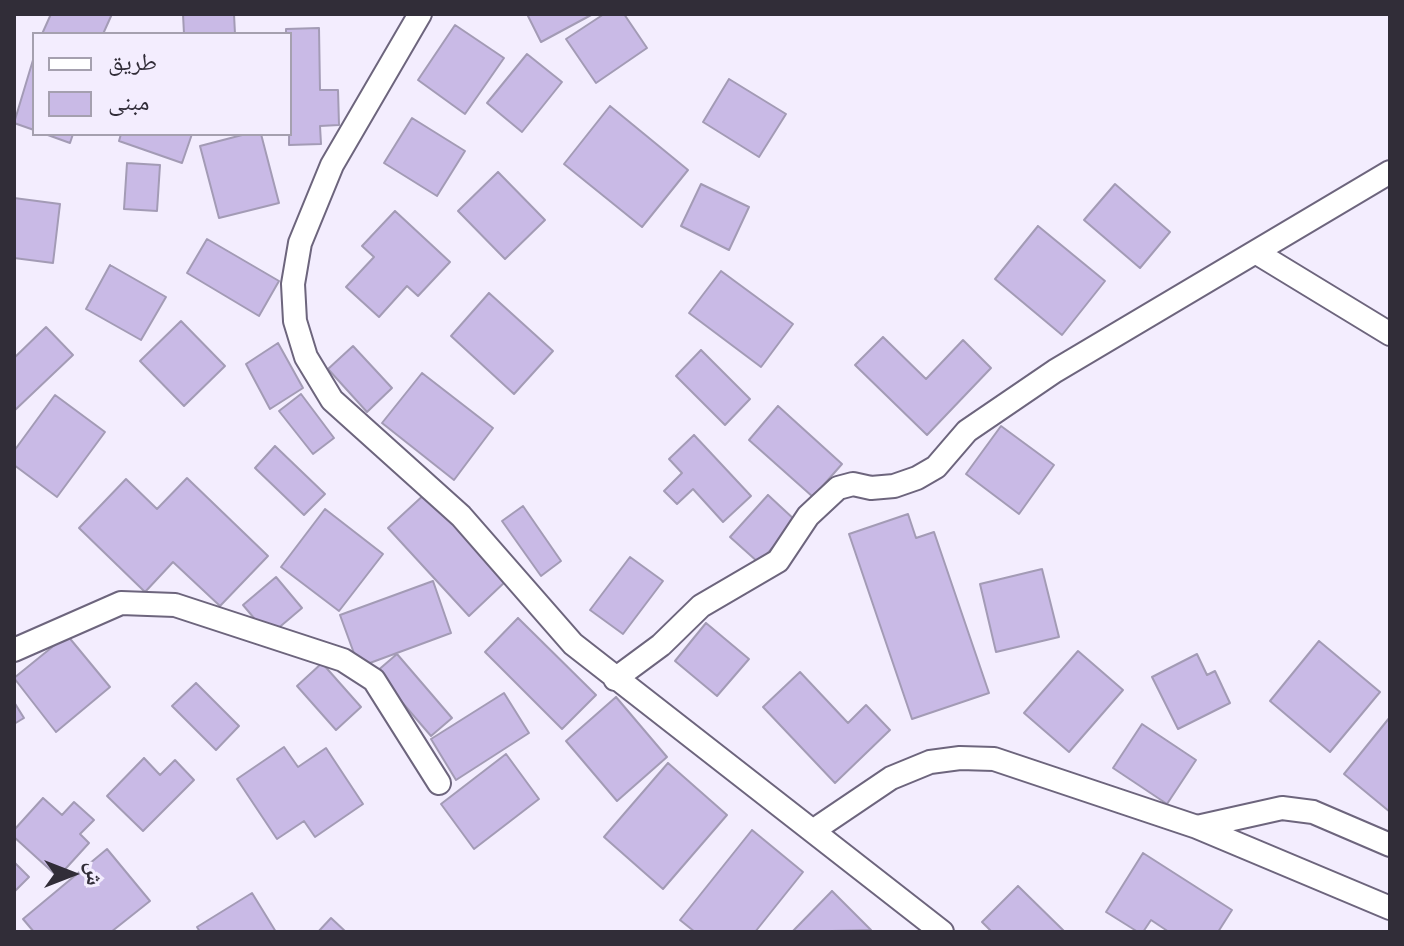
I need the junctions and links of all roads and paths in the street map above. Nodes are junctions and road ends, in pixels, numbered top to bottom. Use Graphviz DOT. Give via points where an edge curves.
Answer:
graph roads {
  1 [pos="420,14"];
  2 [pos="1390,172"];
  3 [pos="1257,253"];
  4 [pos="1390,334"];
  5 [pos="14,650"];
  6 [pos="615,679"];
  7 [pos="439,783"];
  8 [pos="1197,827"];
  9 [pos="814,830"];
  10 [pos="1390,845"];
  11 [pos="1390,908"];
  12 [pos="942,932"];
  1 -- 6 [label="street" via="314,204 293,284 295,321 306,357 332,400 461,516 573,644"];
  2 -- 3 [label="street"];
  3 -- 4 [label="street"];
  3 -- 6 [label="street" via="1055,371 967,431 936,467 917,478 894,486 838,488 808,516 778,561 722,591"];
  5 -- 7 [label="street" via="121,603 175,605 343,660 374,680"];
  6 -- 9 [label="street"];
  8 -- 9 [label="street" via="1022,767 960,758 930,762 891,778"];
  8 -- 10 [label="street" via="1282,808 1313,812"];
  8 -- 11 [label="street"];
  9 -- 12 [label="street"];
}
